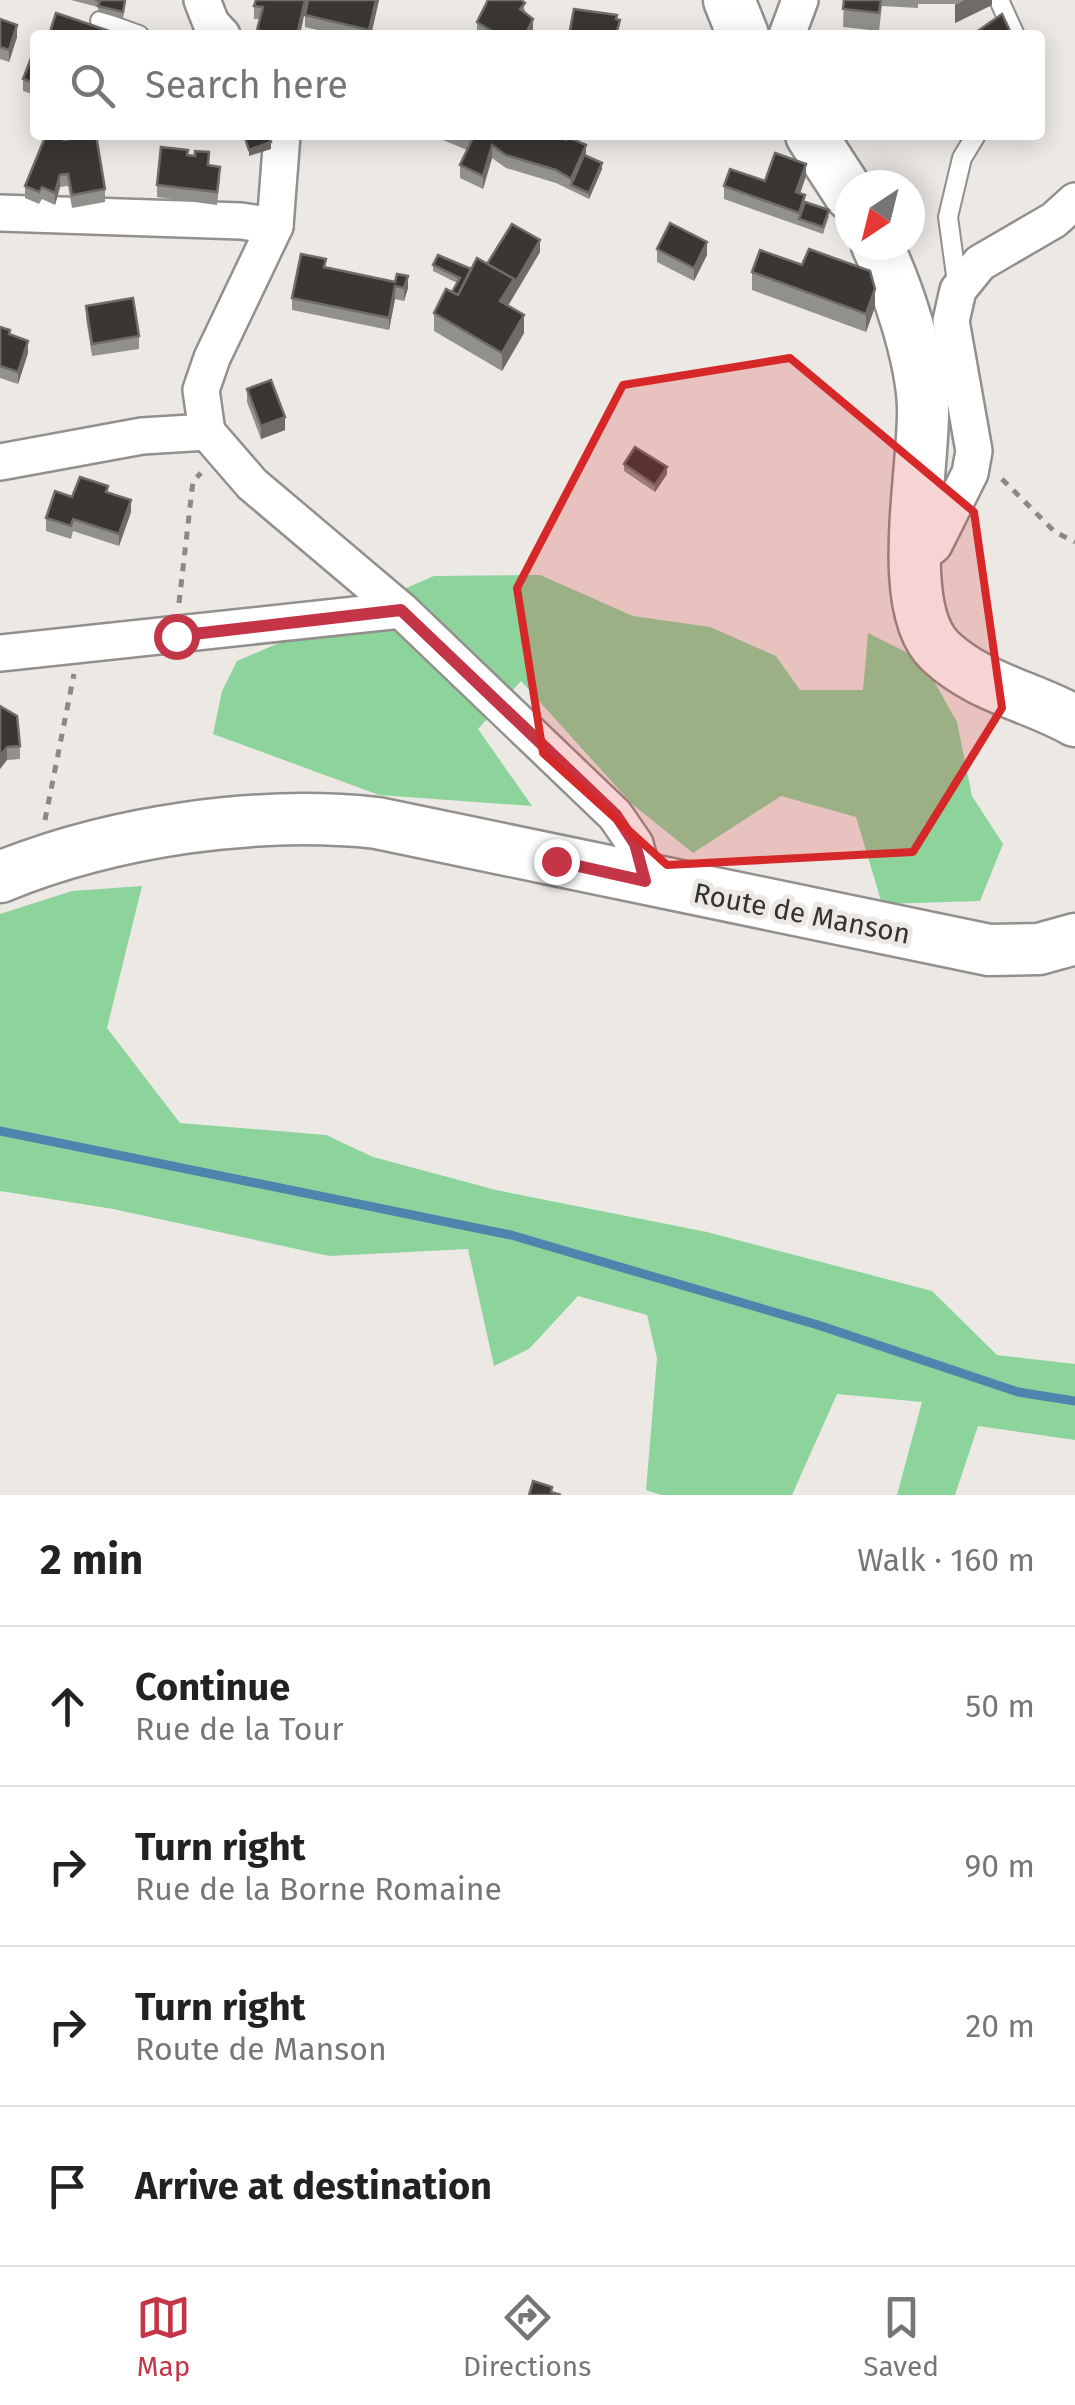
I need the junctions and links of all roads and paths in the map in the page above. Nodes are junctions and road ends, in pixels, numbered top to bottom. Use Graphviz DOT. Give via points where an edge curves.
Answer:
graph roads {
  1 [pos="202,0"];
  2 [pos="729,0"];
  3 [pos="800,0"];
  4 [pos="999,0"];
  5 [pos="100,21"];
  6 [pos="125,30"];
  7 [pos="218,30"];
  8 [pos="741,30"];
  9 [pos="788,30"];
  10 [pos="1013,30"];
  11 [pos="282,140"];
  12 [pos="815,140"];
  13 [pos="973,140"];
  14 [pos="835,172"];
  15 [pos="1075,200"];
  16 [pos="0,212"];
  17 [pos="275,226"];
  18 [pos="884,260"];
  19 [pos="958,290"];
  20 [pos="215,442"];
  21 [pos="0,462"];
  22 [pos="914,562"];
  23 [pos="401,610"];
  24 [pos="176,636"];
  25 [pos="80,647"];
  26 [pos="0,653"];
  27 [pos="1075,722"];
  28 [pos="18,870"];
  29 [pos="645,881"];
  30 [pos="1075,939"];
  1 -- 7 [label="street"];
  2 -- 8 [label="street"];
  3 -- 9 [label="street"];
  4 -- 10 [label="lane"];
  5 -- 6 [label="lane"];
  11 -- 17 [label="street"];
  12 -- 14 [label="street"];
  13 -- 19 [label="lane" via="948,216"];
  15 -- 19 [label="street" via="1054,220 980,263"];
  16 -- 17 [label="street"];
  17 -- 20 [label="street" via="202,390"];
  18 -- 22 [label="street" via="923,404"];
  19 -- 22 [label="street" via="950,321 974,451 934,546"];
  20 -- 21 [label="street" via="142,436"];
  20 -- 23 [label="street" via="252,484"];
  20 -- 24 [label="path" via="193,481"];
  22 -- 27 [label="street" via="920,619 938,650 1001,690"];
  23 -- 24 [label="street"];
  23 -- 29 [label="street" via="616,815 635,844"];
  24 -- 25 [label="street"];
  25 -- 26 [label="street"];
  25 -- 28 [label="path"];
  28 -- 29 [label="street, Route de Manson" via="138,836 319,817 378,823"];
  29 -- 30 [label="street, Route de Manson" via="989,950 1039,949"];
}
